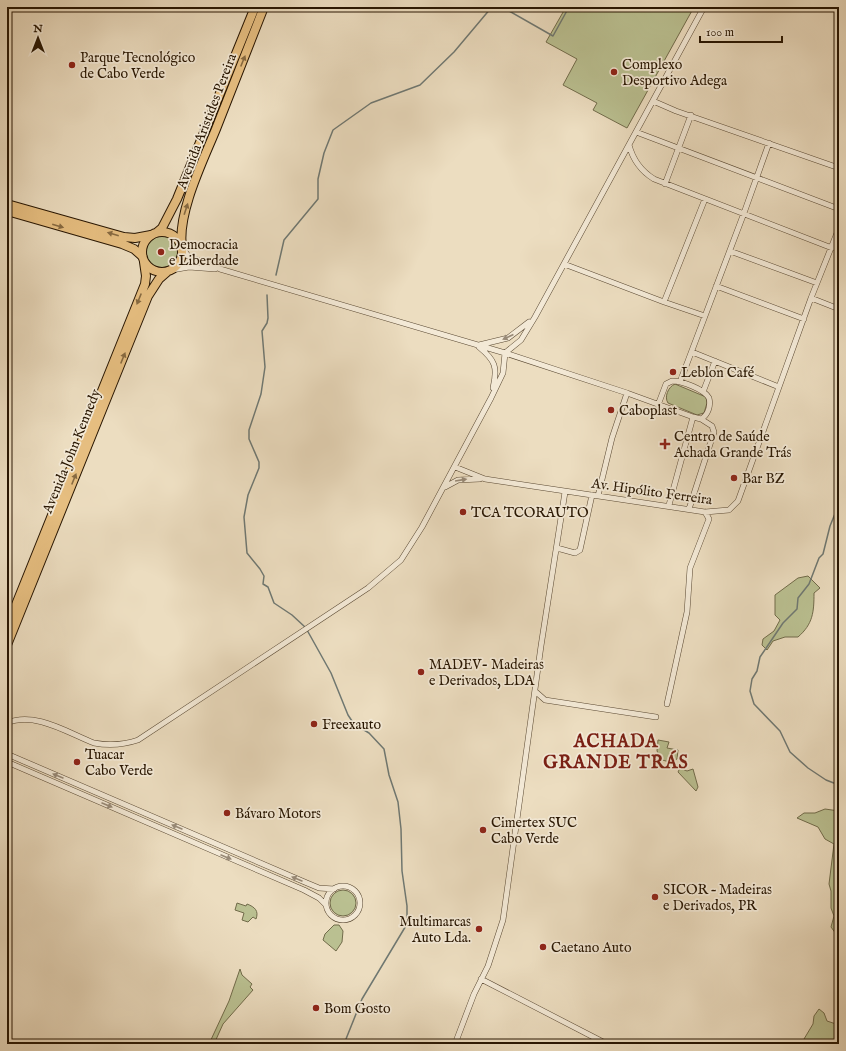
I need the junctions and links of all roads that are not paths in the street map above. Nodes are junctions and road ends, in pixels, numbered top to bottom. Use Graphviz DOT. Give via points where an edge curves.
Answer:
graph roads {
  1 [pos="256,7"];
  2 [pos="264,7"];
  3 [pos="704,7"];
  4 [pos="653,101"];
  5 [pos="691,115"];
  6 [pos="636,132"];
  7 [pos="769,143"];
  8 [pos="628,145"];
  9 [pos="678,149"];
  10 [pos="839,168"];
  11 [pos="756,179"];
  12 [pos="665,184"];
  13 [pos="705,199"];
  14 [pos="7,204"];
  15 [pos="839,209"];
  16 [pos="7,211"];
  17 [pos="744,213"];
  18 [pos="839,228"];
  19 [pos="153,234"];
  20 [pos="182,247"];
  21 [pos="832,248"];
  22 [pos="730,250"];
  23 [pos="143,259"];
  24 [pos="564,264"];
  25 [pos="220,269"];
  26 [pos="170,271"];
  27 [pos="817,283"];
  28 [pos="716,286"];
  29 [pos="812,298"];
  30 [pos="664,302"];
  31 [pos="839,309"];
  32 [pos="705,316"];
  33 [pos="535,317"];
  34 [pos="804,319"];
  35 [pos="476,345"];
  36 [pos="692,352"];
  37 [pos="505,353"];
  38 [pos="714,361"];
  39 [pos="680,382"];
  40 [pos="779,387"];
  41 [pos="703,392"];
  42 [pos="627,393"];
  43 [pos="491,398"];
  44 [pos="658,404"];
  45 [pos="693,417"];
  46 [pos="701,419"];
  47 [pos="455,467"];
  48 [pos="485,479"];
  49 [pos="441,491"];
  50 [pos="565,492"];
  51 [pos="592,495"];
  52 [pos="598,496"];
  53 [pos="669,505"];
  54 [pos="689,509"];
  55 [pos="705,512"];
  56 [pos="557,548"];
  57 [pos="7,627"];
  58 [pos="7,645"];
  59 [pos="536,692"];
  60 [pos="667,704"];
  61 [pos="656,717"];
  62 [pos="7,723"];
  63 [pos="7,754"];
  64 [pos="7,762"];
  65 [pos="334,889"];
  66 [pos="326,905"];
  67 [pos="481,979"];
  68 [pos="455,1043"];
  69 [pos="607,1044"];
  1 -- 19 [label="main road, Avenida Aristides Pereira" via="177,199 162,228"];
  20 -- 2 [label="main road, Avenida Aristides Pereira, one-way" via="182,223 200,166"];
  3 -- 4 [label="street"];
  4 -- 5 [label="street"];
  4 -- 6 [label="street"];
  5 -- 7 [label="street"];
  5 -- 9 [label="street"];
  6 -- 8 [label="street"];
  6 -- 9 [label="street"];
  7 -- 10 [label="street"];
  7 -- 11 [label="street"];
  8 -- 12 [label="street" via="640,167 649,176"];
  8 -- 24 [label="street"];
  9 -- 11 [label="street"];
  9 -- 12 [label="street"];
  11 -- 15 [label="street"];
  11 -- 17 [label="street"];
  12 -- 13 [label="street"];
  13 -- 17 [label="street"];
  13 -- 30 [label="street"];
  19 -- 14 [label="main road, one-way" via="135,238 124,237"];
  16 -- 23 [label="main road, one-way" via="122,244 134,249"];
  17 -- 21 [label="street"];
  17 -- 22 [label="street"];
  18 -- 21 [label="street, Av. Hipólito Ferreira"];
  19 -- 20 [label="main road" via="169,233"];
  19 -- 23 [label="main road" via="143,244"];
  20 -- 25 [label="street" via="188,256"];
  20 -- 26 [label="main road" via="181,260"];
  21 -- 27 [label="street, Av. Hipólito Ferreira"];
  22 -- 27 [label="street"];
  22 -- 28 [label="street"];
  23 -- 26 [label="main road" via="154,270"];
  23 -- 57 [label="main road, Avenida John Kennedy, one-way" via="145,284"];
  24 -- 30 [label="street"];
  24 -- 33 [label="street"];
  25 -- 26 [label="street" via="189,267"];
  25 -- 35 [label="street"];
  58 -- 26 [label="main road, Avenida John Kennedy, one-way" via="148,296 159,279"];
  27 -- 29 [label="street, Av. Hipólito Ferreira"];
  28 -- 32 [label="street"];
  28 -- 34 [label="street"];
  29 -- 31 [label="street"];
  29 -- 34 [label="street, Av. Hipólito Ferreira"];
  30 -- 32 [label="street"];
  32 -- 36 [label="street"];
  33 -- 35 [label="street, one-way" via="508,338"];
  33 -- 37 [label="street" via="521,340"];
  34 -- 40 [label="street, Av. Hipólito Ferreira"];
  35 -- 37 [label="street"];
  35 -- 43 [label="street" via="489,356 495,369"];
  36 -- 38 [label="street"];
  36 -- 39 [label="street"];
  37 -- 42 [label="street"];
  37 -- 43 [label="street" via="503,373"];
  38 -- 40 [label="street"];
  38 -- 41 [label="street"];
  39 -- 41 [label="street"];
  39 -- 44 [label="street" via="672,381 666,384"];
  40 -- 55 [label="street, Av. Hipólito Ferreira" via="738,501 729,510"];
  41 -- 46 [label="street" via="708,395 710,404"];
  42 -- 44 [label="street"];
  42 -- 52 [label="street" via="612,438"];
  43 -- 47 [label="street"];
  44 -- 45 [label="street"];
  45 -- 46 [label="street"];
  45 -- 53 [label="street"];
  46 -- 54 [label="street" via="711,424 714,432"];
  47 -- 48 [label="street"];
  47 -- 49 [label="street"];
  49 -- 48 [label="street, one-way" via="458,480"];
  48 -- 50 [label="street, Av. Hipólito Ferreira"];
  49 -- 62 [label="street" via="401,560 368,588 147,735 129,743 112,746 94,743 40,721 30,719"];
  50 -- 51 [label="street, Av. Hipólito Ferreira"];
  50 -- 56 [label="street"];
  51 -- 52 [label="street, Av. Hipólito Ferreira"];
  51 -- 56 [label="street" via="580,550 575,553"];
  52 -- 53 [label="street, Av. Hipólito Ferreira"];
  53 -- 54 [label="street, Av. Hipólito Ferreira"];
  54 -- 55 [label="street, Av. Hipólito Ferreira"];
  55 -- 60 [label="street" via="708,519 690,568 687,612"];
  56 -- 59 [label="street"];
  59 -- 61 [label="street" via="545,700"];
  59 -- 67 [label="street" via="503,920 488,966"];
  65 -- 63 [label="street, one-way" via="319,888"];
  64 -- 66 [label="street, one-way" via="304,890"];
  65 -- 66 [label="street" via="327,896"];
  65 -- 66 [label="street" via="344,886 354,890 360,899 359,910 352,918 342,920 332,917"];
  67 -- 68 [label="street"];
  67 -- 69 [label="street"];
}
